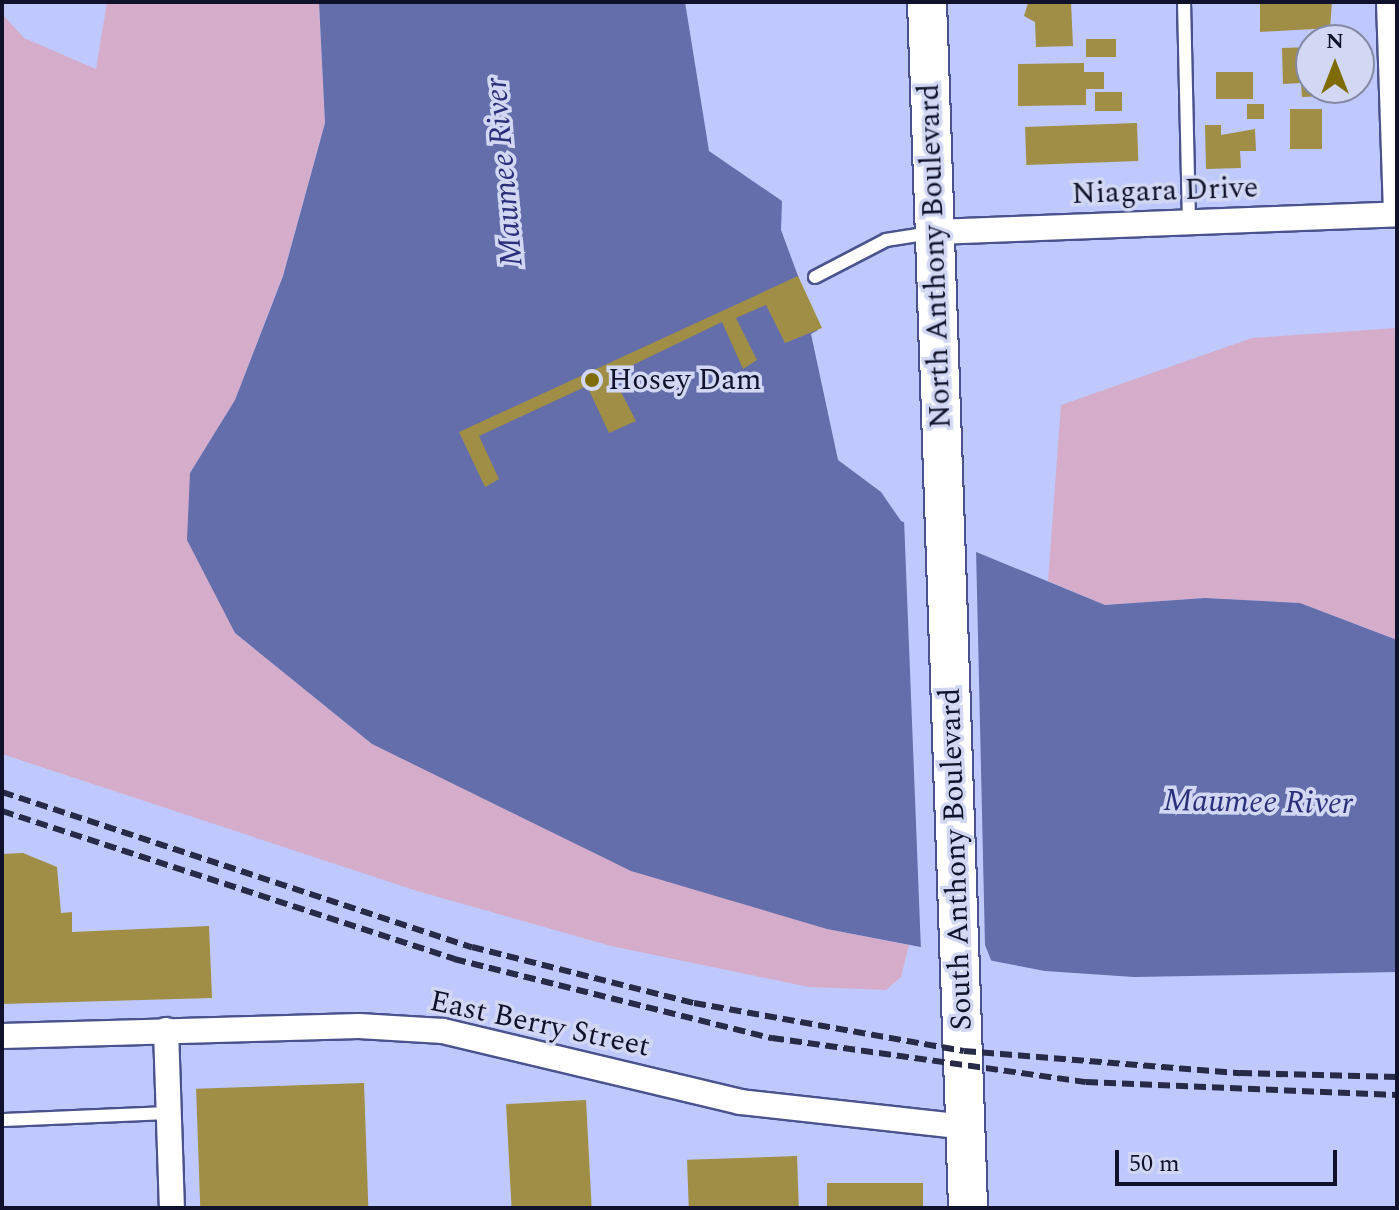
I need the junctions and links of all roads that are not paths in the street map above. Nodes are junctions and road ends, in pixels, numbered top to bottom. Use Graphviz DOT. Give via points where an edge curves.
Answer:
graph roads {
  1 [pos="927,2"];
  2 [pos="1184,2"];
  3 [pos="1389,2"];
  4 [pos="1396,214"];
  5 [pos="1189,222"];
  6 [pos="935,232"];
  7 [pos="815,277"];
  8 [pos="944,511"];
  9 [pos="166,1030"];
  10 [pos="2,1036"];
  11 [pos="168,1113"];
  12 [pos="2,1120"];
  13 [pos="965,1127"];
  14 [pos="172,1208"];
  15 [pos="968,1208"];
  1 -- 6 [label="main road, North Anthony Boulevard"];
  2 -- 5 [label="lane"];
  3 -- 4 [label="street"];
  4 -- 5 [label="street, Niagara Drive"];
  5 -- 6 [label="street, Niagara Drive"];
  6 -- 7 [label="lane" via="886,240"];
  6 -- 8 [label="main road, North Anthony Boulevard"];
  8 -- 13 [label="main road, South Anthony Boulevard"];
  9 -- 10 [label="street, East Berry Street"];
  9 -- 11 [label="street"];
  9 -- 13 [label="street, East Berry Street" via="359,1026 443,1031 740,1102"];
  11 -- 12 [label="lane"];
  11 -- 14 [label="street"];
  13 -- 15 [label="main road, South Anthony Boulevard"];
}
